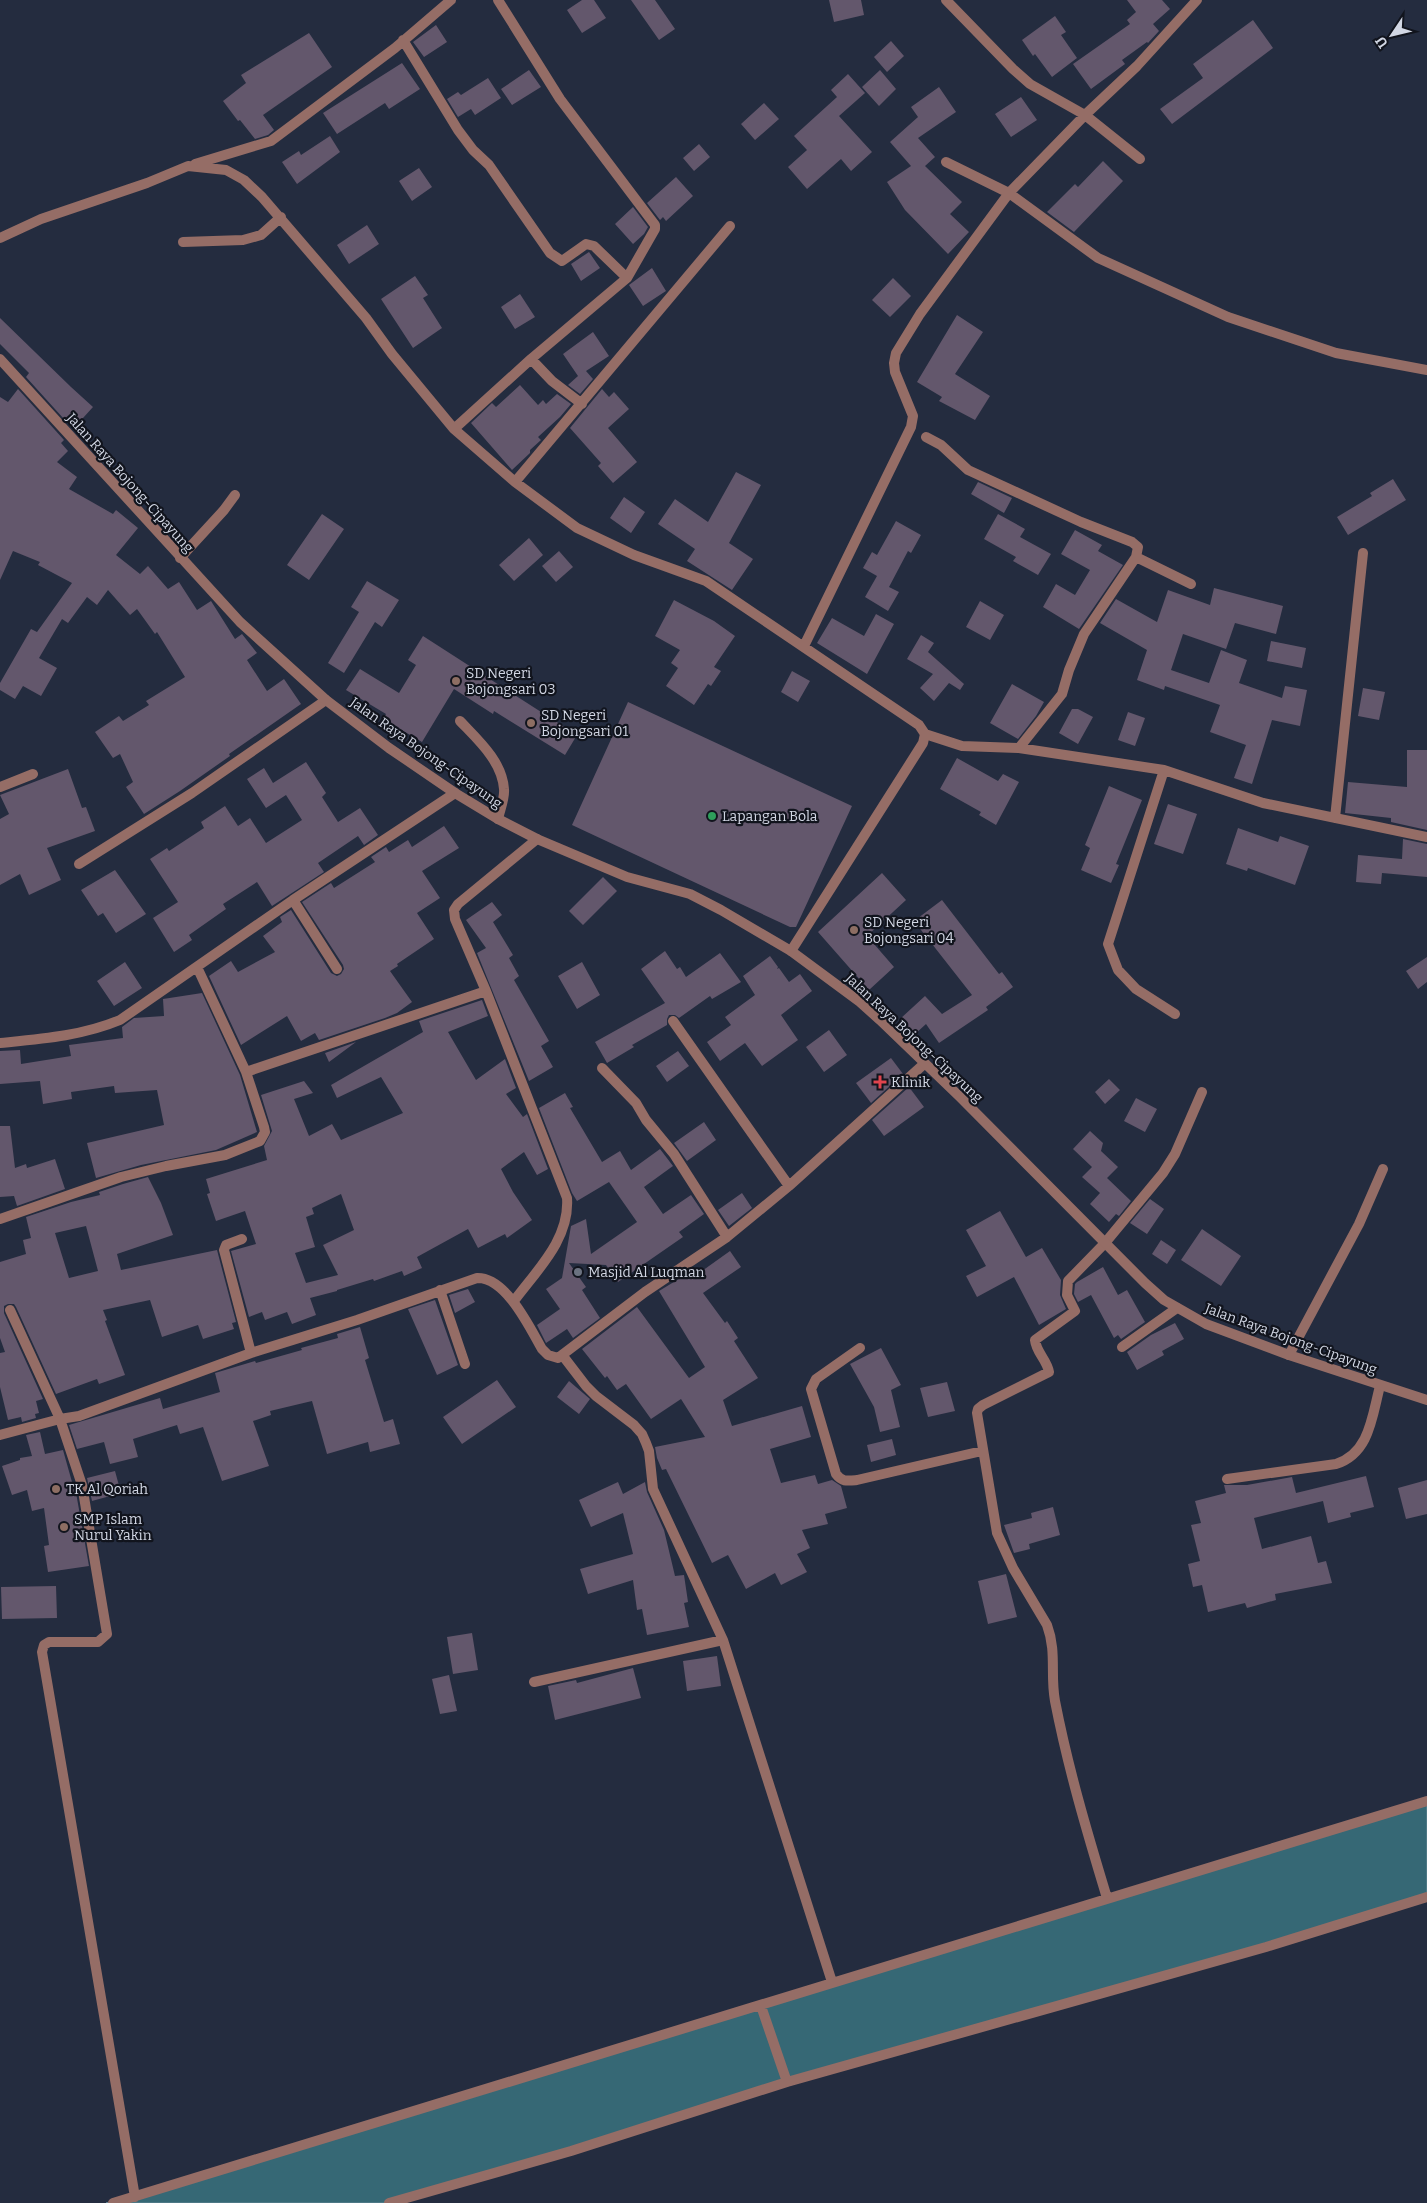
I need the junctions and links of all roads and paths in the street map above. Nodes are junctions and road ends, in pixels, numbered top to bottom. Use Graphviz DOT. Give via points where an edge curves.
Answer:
graph roads {
  1 [pos="451,0"];
  2 [pos="498,0"];
  3 [pos="946,0"];
  4 [pos="1197,0"];
  5 [pos="403,40"];
  6 [pos="1084,115"];
  7 [pos="1140,159"];
  8 [pos="946,162"];
  9 [pos="188,166"];
  10 [pos="1009,193"];
  11 [pos="281,217"];
  12 [pos="730,226"];
  13 [pos="0,238"];
  14 [pos="183,242"];
  15 [pos="627,278"];
  16 [pos="0,359"];
  17 [pos="531,359"];
  18 [pos="1427,370"];
  19 [pos="582,404"];
  20 [pos="454,429"];
  21 [pos="926,437"];
  22 [pos="515,482"];
  23 [pos="235,495"];
  24 [pos="1363,553"];
  25 [pos="1136,557"];
  26 [pos="180,558"];
  27 [pos="1191,584"];
  28 [pos="804,646"];
  29 [pos="326,700"];
  30 [pos="460,721"];
  31 [pos="925,734"];
  32 [pos="1019,748"];
  33 [pos="1164,770"];
  34 [pos="33,774"];
  35 [pos="0,787"];
  36 [pos="455,793"];
  37 [pos="1335,818"];
  38 [pos="498,819"];
  39 [pos="1427,837"];
  40 [pos="537,839"];
  41 [pos="80,864"];
  42 [pos="293,900"];
  43 [pos="791,951"];
  44 [pos="198,967"];
  45 [pos="337,969"];
  46 [pos="486,991"];
  47 [pos="1175,1014"];
  48 [pos="672,1021"];
  49 [pos="0,1043"];
  50 [pos="924,1064"];
  51 [pos="602,1068"];
  52 [pos="246,1072"];
  53 [pos="1202,1092"];
  54 [pos="1383,1169"];
  55 [pos="789,1186"];
  56 [pos="0,1219"];
  57 [pos="727,1237"];
  58 [pos="242,1239"];
  59 [pos="1105,1243"];
  60 [pos="440,1290"];
  61 [pos="514,1301"];
  62 [pos="1177,1308"];
  63 [pos="10,1310"];
  64 [pos="860,1348"];
  65 [pos="1122,1348"];
  66 [pos="252,1352"];
  67 [pos="1289,1355"];
  68 [pos="563,1356"];
  69 [pos="466,1364"];
  70 [pos="1380,1386"];
  71 [pos="1426,1403"];
  72 [pos="60,1419"];
  73 [pos="0,1436"];
  74 [pos="982,1451"];
  75 [pos="1226,1479"];
  76 [pos="723,1640"];
  77 [pos="534,1682"];
  78 [pos="1427,1801"];
  79 [pos="1427,1897"];
  80 [pos="1107,1898"];
  81 [pos="832,1982"];
  82 [pos="761,2006"];
  83 [pos="785,2077"];
  84 [pos="135,2197"];
  85 [pos="113,2203"];
  86 [pos="389,2203"];
  1 -- 5 [label="street"];
  2 -- 15 [label="street" via="560,99 655,225"];
  3 -- 6 [label="street" via="1030,84"];
  4 -- 6 [label="street" via="1137,66"];
  5 -- 9 [label="street" via="271,141"];
  5 -- 15 [label="street" via="458,130 489,165 550,253 562,261 586,244 594,246"];
  6 -- 7 [label="street"];
  6 -- 10 [label="street"];
  8 -- 10 [label="street"];
  9 -- 11 [label="street" via="232,173 244,180"];
  9 -- 13 [label="street" via="41,219"];
  10 -- 18 [label="street" via="1098,258 1228,317 1336,353"];
  10 -- 28 [label="street" via="920,314 896,353 895,372 913,416 911,427"];
  11 -- 14 [label="street" via="261,235 243,240"];
  11 -- 20 [label="street"];
  12 -- 19 [label="street"];
  15 -- 17 [label="street"];
  16 -- 26 [label="street, Jalan Raya Bojong-Cipayung"];
  17 -- 19 [label="street" via="552,381"];
  17 -- 20 [label="street"];
  19 -- 22 [label="street"];
  20 -- 22 [label="street"];
  21 -- 25 [label="street" via="942,444 968,470 1132,542 1138,547"];
  22 -- 28 [label="street" via="577,528 706,581"];
  23 -- 26 [label="street"];
  24 -- 37 [label="street"];
  25 -- 27 [label="street"];
  25 -- 32 [label="street" via="1084,634 1062,694"];
  26 -- 29 [label="street, Jalan Raya Bojong-Cipayung" via="240,622"];
  28 -- 31 [label="street" via="919,725"];
  29 -- 36 [label="street, Jalan Raya Bojong-Cipayung"];
  29 -- 41 [label="street" via="192,793"];
  30 -- 38 [label="street" via="487,750 501,772 505,790"];
  31 -- 32 [label="street" via="962,746"];
  31 -- 43 [label="street" via="923,743"];
  32 -- 33 [label="street"];
  33 -- 37 [label="street" via="1263,803"];
  33 -- 47 [label="street" via="1108,944 1118,970 1136,990"];
  34 -- 35 [label="street"];
  36 -- 38 [label="street, Jalan Raya Bojong-Cipayung"];
  36 -- 42 [label="street"];
  37 -- 39 [label="street"];
  38 -- 40 [label="street, Jalan Raya Bojong-Cipayung"];
  40 -- 43 [label="street, Jalan Raya Bojong-Cipayung" via="627,877 690,894"];
  40 -- 46 [label="street" via="454,910"];
  42 -- 44 [label="street"];
  42 -- 45 [label="street"];
  43 -- 50 [label="street, Jalan Raya Bojong-Cipayung" via="860,1002"];
  44 -- 49 [label="street" via="120,1020 105,1026 55,1038"];
  44 -- 52 [label="street"];
  46 -- 52 [label="street"];
  46 -- 61 [label="street" via="567,1198 568,1213 554,1248"];
  48 -- 55 [label="street"];
  50 -- 55 [label="street"];
  50 -- 59 [label="street, Jalan Raya Bojong-Cipayung"];
  51 -- 57 [label="street" via="636,1103 674,1154"];
  52 -- 56 [label="street" via="265,1132 256,1144 225,1155 121,1177"];
  53 -- 59 [label="street" via="1171,1160"];
  54 -- 67 [label="street" via="1359,1224"];
  55 -- 57 [label="street"];
  57 -- 68 [label="street" via="645,1292"];
  58 -- 66 [label="street" via="226,1245 224,1250"];
  59 -- 62 [label="street, Jalan Raya Bojong-Cipayung" via="1145,1283"];
  59 -- 74 [label="street" via="1068,1282 1067,1295 1075,1311 1035,1340 1049,1372 978,1409"];
  60 -- 61 [label="street" via="483,1278"];
  60 -- 66 [label="street" via="348,1323"];
  60 -- 69 [label="street"];
  61 -- 68 [label="street" via="548,1355"];
  62 -- 65 [label="street"];
  62 -- 67 [label="street, Jalan Raya Bojong-Cipayung" via="1206,1324"];
  63 -- 72 [label="street"];
  64 -- 74 [label="street" via="816,1379 811,1389 836,1474 840,1478 857,1480"];
  66 -- 72 [label="street" via="79,1416"];
  67 -- 70 [label="street, Jalan Raya Bojong-Cipayung"];
  68 -- 76 [label="street" via="596,1396 642,1434 649,1452 653,1490"];
  70 -- 71 [label="street, Jalan Raya Bojong-Cipayung"];
  70 -- 75 [label="street" via="1366,1437 1355,1455 1346,1461"];
  72 -- 73 [label="street"];
  72 -- 84 [label="street" via="82,1485 107,1634 98,1642 49,1642 42,1652"];
  74 -- 80 [label="street" via="993,1519 1003,1550 1052,1638 1055,1698 1081,1813"];
  76 -- 77 [label="street"];
  76 -- 81 [label="street"];
  78 -- 80 [label="street"];
  79 -- 83 [label="street" via="1266,1947"];
  80 -- 81 [label="street"];
  81 -- 82 [label="street"];
  82 -- 83 [label="street"];
  82 -- 84 [label="street"];
  83 -- 86 [label="street" via="571,2151"];
  84 -- 85 [label="street"];
}
